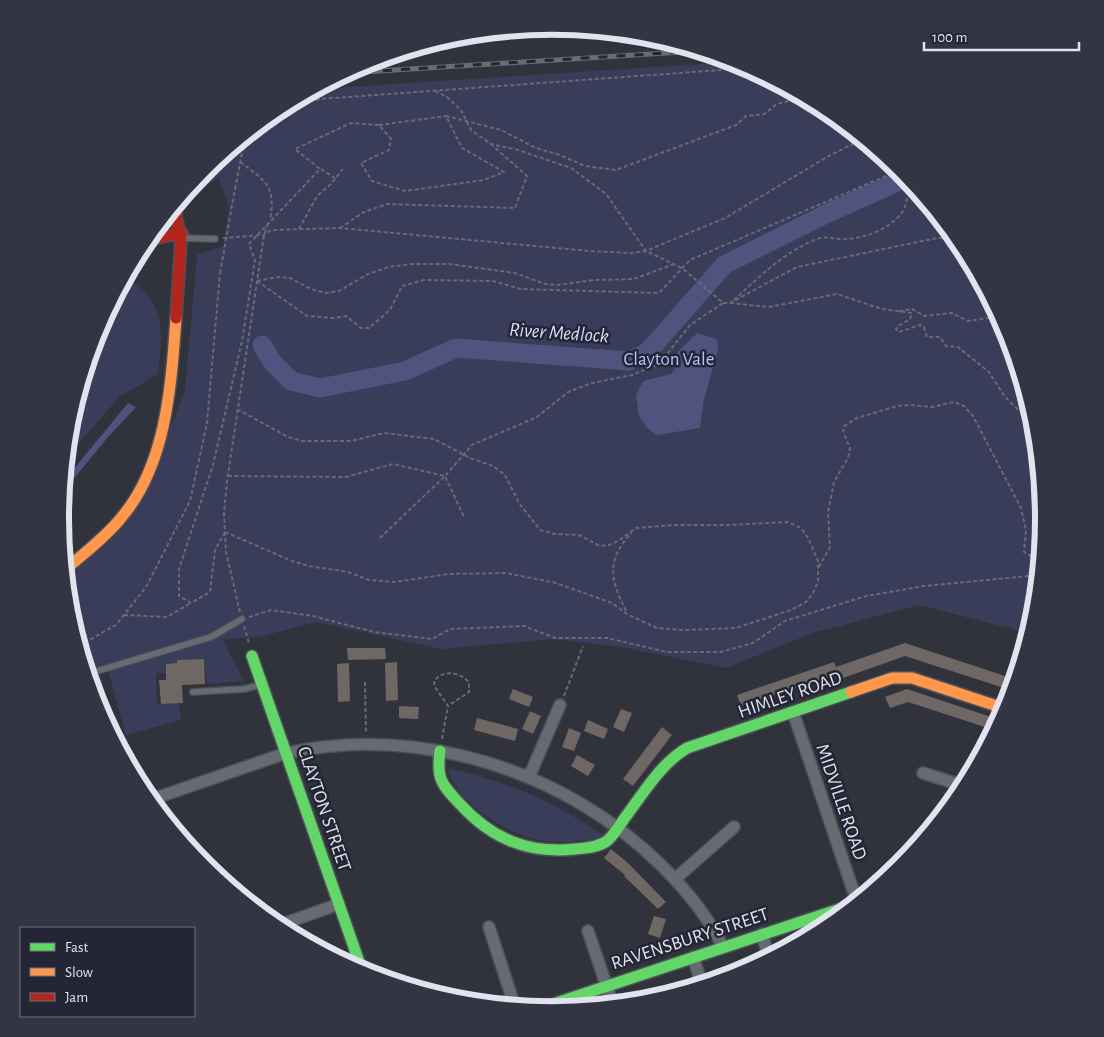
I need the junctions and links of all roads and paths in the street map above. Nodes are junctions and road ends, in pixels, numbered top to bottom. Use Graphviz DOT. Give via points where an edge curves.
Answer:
graph roads {
  1 [pos="730,69"];
  2 [pos="435,91"];
  3 [pos="793,99"];
  4 [pos="306,102"];
  5 [pos="446,116"];
  6 [pos="467,122"];
  7 [pos="379,125"];
  8 [pos="855,142"];
  9 [pos="247,144"];
  10 [pos="491,144"];
  11 [pos="240,162"];
  12 [pos="320,169"];
  13 [pos="343,169"];
  14 [pos="891,174"];
  15 [pos="336,179"];
  16 [pos="911,194"];
  17 [pos="176,214"];
  18 [pos="270,221"];
  19 [pos="340,228"];
  20 [pos="299,229"];
  21 [pos="182,235"];
  22 [pos="257,235"];
  23 [pos="264,235"];
  24 [pos="158,238"];
  25 [pos="946,238"];
  26 [pos="215,239"];
  27 [pos="646,251"];
  28 [pos="674,264"];
  29 [pos="682,268"];
  30 [pos="257,281"];
  31 [pos="723,303"];
  32 [pos="730,303"];
  33 [pos="897,311"];
  34 [pos="992,319"];
  35 [pos="239,410"];
  36 [pos="1024,415"];
  37 [pos="463,454"];
  38 [pos="228,476"];
  39 [pos="444,476"];
  40 [pos="464,517"];
  41 [pos="636,528"];
  42 [pos="225,532"];
  43 [pos="380,538"];
  44 [pos="1033,557"];
  45 [pos="71,564"];
  46 [pos="818,569"];
  47 [pos="1032,576"];
  48 [pos="190,604"];
  49 [pos="627,614"];
  50 [pos="124,615"];
  51 [pos="242,619"];
  52 [pos="85,643"];
  53 [pos="584,646"];
  54 [pos="252,656"];
  55 [pos="93,672"];
  56 [pos="365,682"];
  57 [pos="262,684"];
  58 [pos="193,692"];
  59 [pos="560,705"];
  60 [pos="448,706"];
  61 [pos="998,706"];
  62 [pos="792,712"];
  63 [pos="366,744"];
  64 [pos="440,751"];
  65 [pos="286,753"];
  66 [pos="923,773"];
  67 [pos="529,777"];
  68 [pos="956,784"];
  69 [pos="157,797"];
  70 [pos="734,827"];
  71 [pos="618,828"];
  72 [pos="675,879"];
  73 [pos="854,896"];
  74 [pos="339,904"];
  75 [pos="836,910"];
  76 [pos="286,923"];
  77 [pos="489,927"];
  78 [pos="588,931"];
  79 [pos="762,934"];
  80 [pos="723,947"];
  81 [pos="768,951"];
  82 [pos="693,957"];
  83 [pos="359,961"];
  84 [pos="700,978"];
  85 [pos="606,986"];
  86 [pos="611,998"];
  87 [pos="513,1000"];
  88 [pos="559,1002"];
  1 -- 2 [label="path"];
  2 -- 4 [label="path"];
  2 -- 6 [label="path" via="461,110"];
  3 -- 6 [label="path" via="778,104 764,114 746,116 736,125 616,170 585,166 536,148 501,130"];
  5 -- 6 [label="path"];
  5 -- 7 [label="path"];
  5 -- 7 [label="path" via="462,148 504,172 484,180 404,191 372,181 360,164 389,150 391,139"];
  6 -- 10 [label="path" via="471,130"];
  7 -- 12 [label="path" via="351,123 295,149"];
  8 -- 27 [label="path" via="725,218"];
  9 -- 11 [label="path"];
  10 -- 19 [label="path" via="527,176 515,208 387,204 364,212"];
  10 -- 27 [label="path" via="571,168 606,194"];
  11 -- 18 [label="path" via="270,187 273,197"];
  11 -- 50 [label="path, bridge" via="220,273 207,423 190,502 146,587"];
  12 -- 15 [label="path"];
  12 -- 18 [label="path"];
  13 -- 15 [label="path"];
  14 -- 29 [label="path" via="690,260"];
  15 -- 20 [label="path" via="318,196"];
  16 -- 32 [label="path" via="904,210 880,230 860,237 841,239 826,236 808,242 783,258"];
  17 -- 21 [label="street"];
  18 -- 22 [label="path"];
  18 -- 23 [label="path"];
  19 -- 20 [label="path"];
  19 -- 27 [label="path" via="589,251"];
  20 -- 23 [label="path" via="271,230"];
  21 -- 24 [label="street"];
  21 -- 26 [label="lane"];
  21 -- 45 [label="street" via="174,345 164,418 148,473 118,524"];
  22 -- 23 [label="path"];
  22 -- 26 [label="path"];
  22 -- 48 [label="path" via="249,244 255,260 230,396 213,465 179,568 179,596"];
  23 -- 30 [label="path"];
  25 -- 32 [label="path" via="797,267"];
  27 -- 28 [label="path"];
  28 -- 29 [label="path"];
  28 -- 30 [label="path" via="634,279 557,285 545,284 515,272 448,264 389,267 368,274 339,291 326,293 290,278"];
  29 -- 30 [label="path" via="659,293 521,289 493,281 424,280 402,286 390,310 369,328 361,328 346,316 307,316"];
  29 -- 31 [label="path"];
  30 -- 35 [label="path"];
  31 -- 32 [label="path"];
  31 -- 37 [label="path" via="690,325 659,364 632,375 568,392 538,417 472,445"];
  32 -- 33 [label="path" via="769,307 838,294 882,310"];
  33 -- 34 [label="path" via="912,309 925,316 952,313 968,321"];
  33 -- 36 [label="path" via="912,314 898,326 899,332 920,325 927,337 940,337 946,346 958,347 988,372 1005,397"];
  35 -- 37 [label="path" via="288,437 302,441 351,441 396,433 434,439"];
  35 -- 38 [label="path"];
  37 -- 39 [label="path"];
  37 -- 41 [label="path" via="493,466 505,475 519,503 540,530 579,535 607,546"];
  38 -- 39 [label="path" via="346,477 393,464"];
  38 -- 42 [label="path"];
  39 -- 40 [label="path"];
  39 -- 43 [label="path"];
  41 -- 46 [label="path" via="788,522 801,528 808,538"];
  41 -- 49 [label="path" via="622,543 612,567"];
  42 -- 48 [label="path" via="215,550 210,592"];
  42 -- 49 [label="path" via="292,561 348,572 370,580 395,582 448,574 506,573 556,583 597,596"];
  42 -- 51 [label="path" via="226,552"];
  44 -- 46 [label="path" via="1024,552 1026,530 1021,508 973,416 964,406 954,402 897,406 857,418 844,426 850,448 834,482 828,512 830,547"];
  46 -- 49 [label="path" via="818,582 806,602 736,628 657,628"];
  47 -- 51 [label="path" via="924,586 866,596 785,621 753,643 721,652 667,652 607,638 555,638 524,626 450,629 432,639 374,632 313,616 271,610"];
  48 -- 50 [label="path" via="167,617"];
  50 -- 52 [label="path" via="116,625"];
  51 -- 54 [label="path"];
  51 -- 55 [label="lane" via="211,637"];
  53 -- 59 [label="path"];
  54 -- 57 [label="street, CLAYTON STREET"];
  56 -- 63 [label="path"];
  57 -- 58 [label="lane" via="244,690"];
  57 -- 65 [label="street, CLAYTON STREET"];
  59 -- 67 [label="street"];
  60 -- 60 [label="path" via="434,681 448,673 463,676 469,682 470,692"];
  60 -- 64 [label="path"];
  61 -- 62 [label="street, HIMLEY ROAD" via="919,680 899,677"];
  62 -- 71 [label="street, HIMLEY ROAD" via="679,752"];
  62 -- 73 [label="street, MIDVILLE ROAD"];
  63 -- 64 [label="street"];
  63 -- 65 [label="street"];
  64 -- 67 [label="street"];
  64 -- 71 [label="street, HIMLEY ROAD" via="438,764 442,785 464,811 499,837 537,849 578,850 608,840"];
  65 -- 69 [label="street"];
  65 -- 74 [label="street, CLAYTON STREET"];
  66 -- 68 [label="street"];
  67 -- 71 [label="street" via="576,801"];
  70 -- 72 [label="street"];
  71 -- 72 [label="street"];
  72 -- 80 [label="street" via="709,920"];
  74 -- 76 [label="street"];
  74 -- 83 [label="street, CLAYTON STREET"];
  75 -- 79 [label="street, RAVENSBURY STREET"];
  77 -- 87 [label="street"];
  78 -- 85 [label="street"];
  79 -- 80 [label="street, RAVENSBURY STREET"];
  79 -- 81 [label="street"];
  80 -- 82 [label="street, RAVENSBURY STREET"];
  82 -- 84 [label="street"];
  82 -- 85 [label="street, RAVENSBURY STREET"];
  85 -- 86 [label="street"];
  85 -- 88 [label="street, RAVENSBURY STREET"];
}
